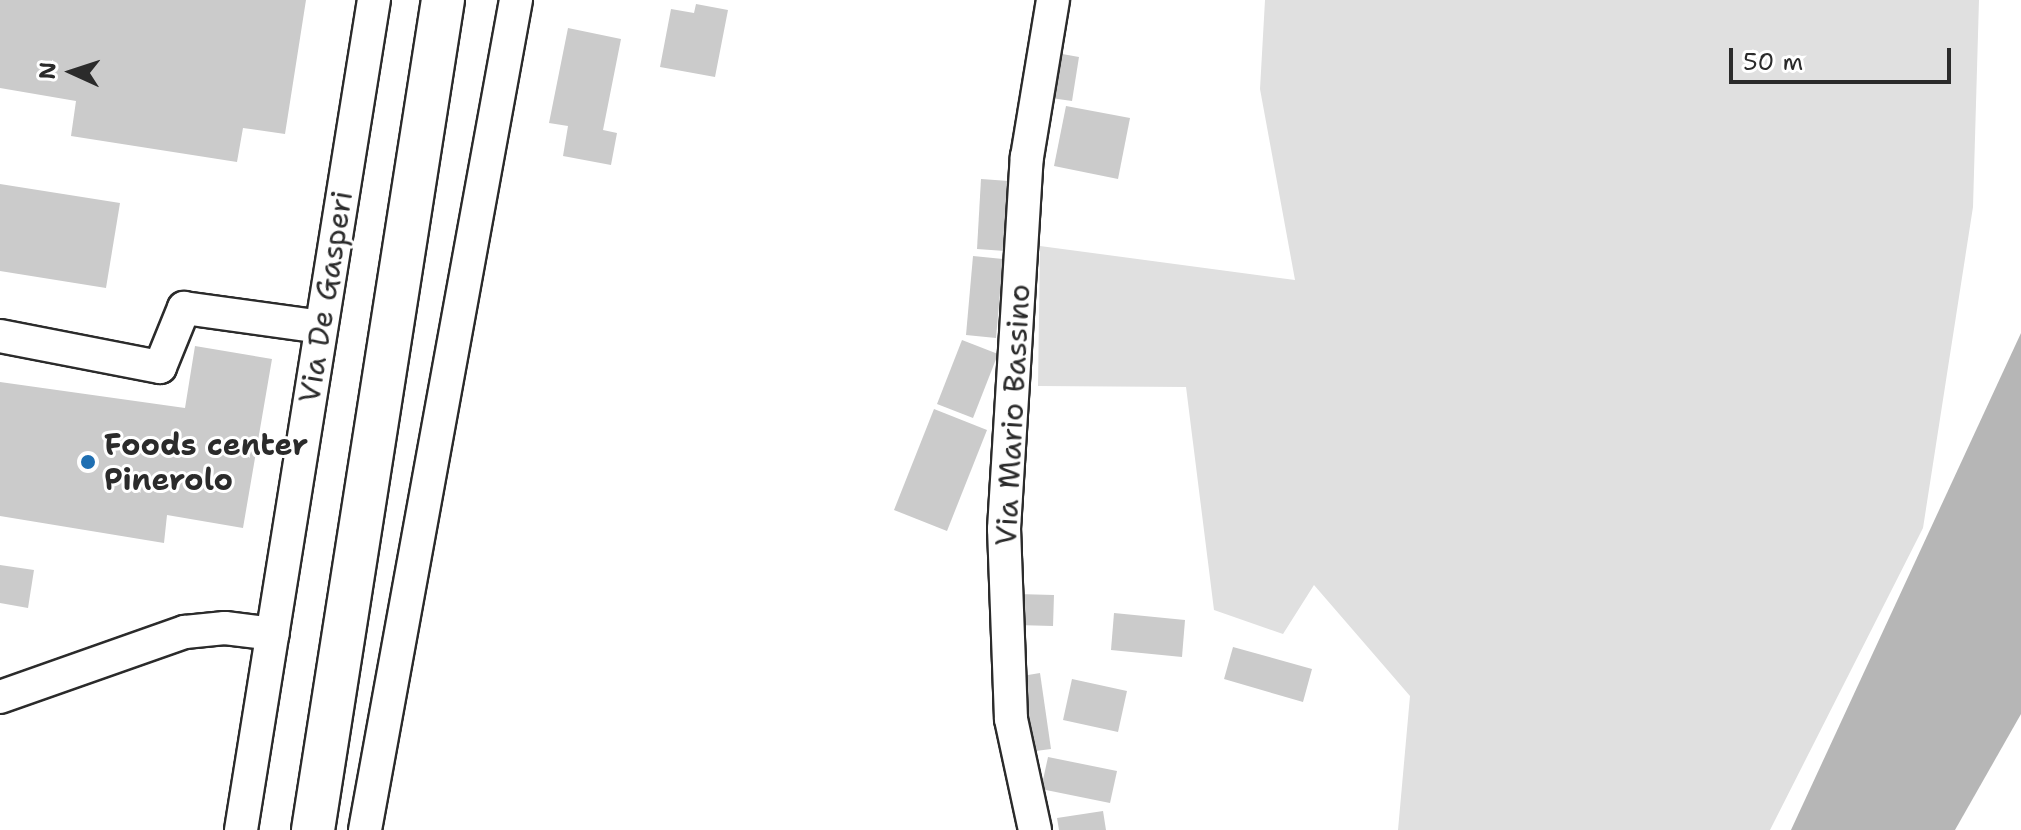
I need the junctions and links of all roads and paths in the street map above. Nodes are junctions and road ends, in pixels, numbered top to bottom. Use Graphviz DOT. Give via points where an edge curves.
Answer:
graph roads {
  1 [pos="374,0"];
  2 [pos="443,0"];
  3 [pos="471,0"];
  4 [pos="516,0"];
  5 [pos="1053,0"];
  6 [pos="321,327"];
  7 [pos="0,336"];
  8 [pos="376,424"];
  9 [pos="273,634"];
  10 [pos="0,697"];
  11 [pos="241,830"];
  12 [pos="313,830"];
  13 [pos="365,830"];
  14 [pos="1035,830"];
  1 -- 6 [label="street, Via De Gasperi"];
  2 -- 8 [label="main road"];
  3 -- 8 [label="main road" via="425,280"];
  4 -- 13 [label="street"];
  5 -- 14 [label="street, Via Mario Bassino" via="1027,157 1004,529 1011,719"];
  6 -- 7 [label="street" via="184,308 160,367"];
  6 -- 9 [label="street, Via De Gasperi"];
  8 -- 12 [label="main road"];
  9 -- 10 [label="street" via="225,628 185,632"];
  9 -- 11 [label="street, Via De Gasperi"];
}
